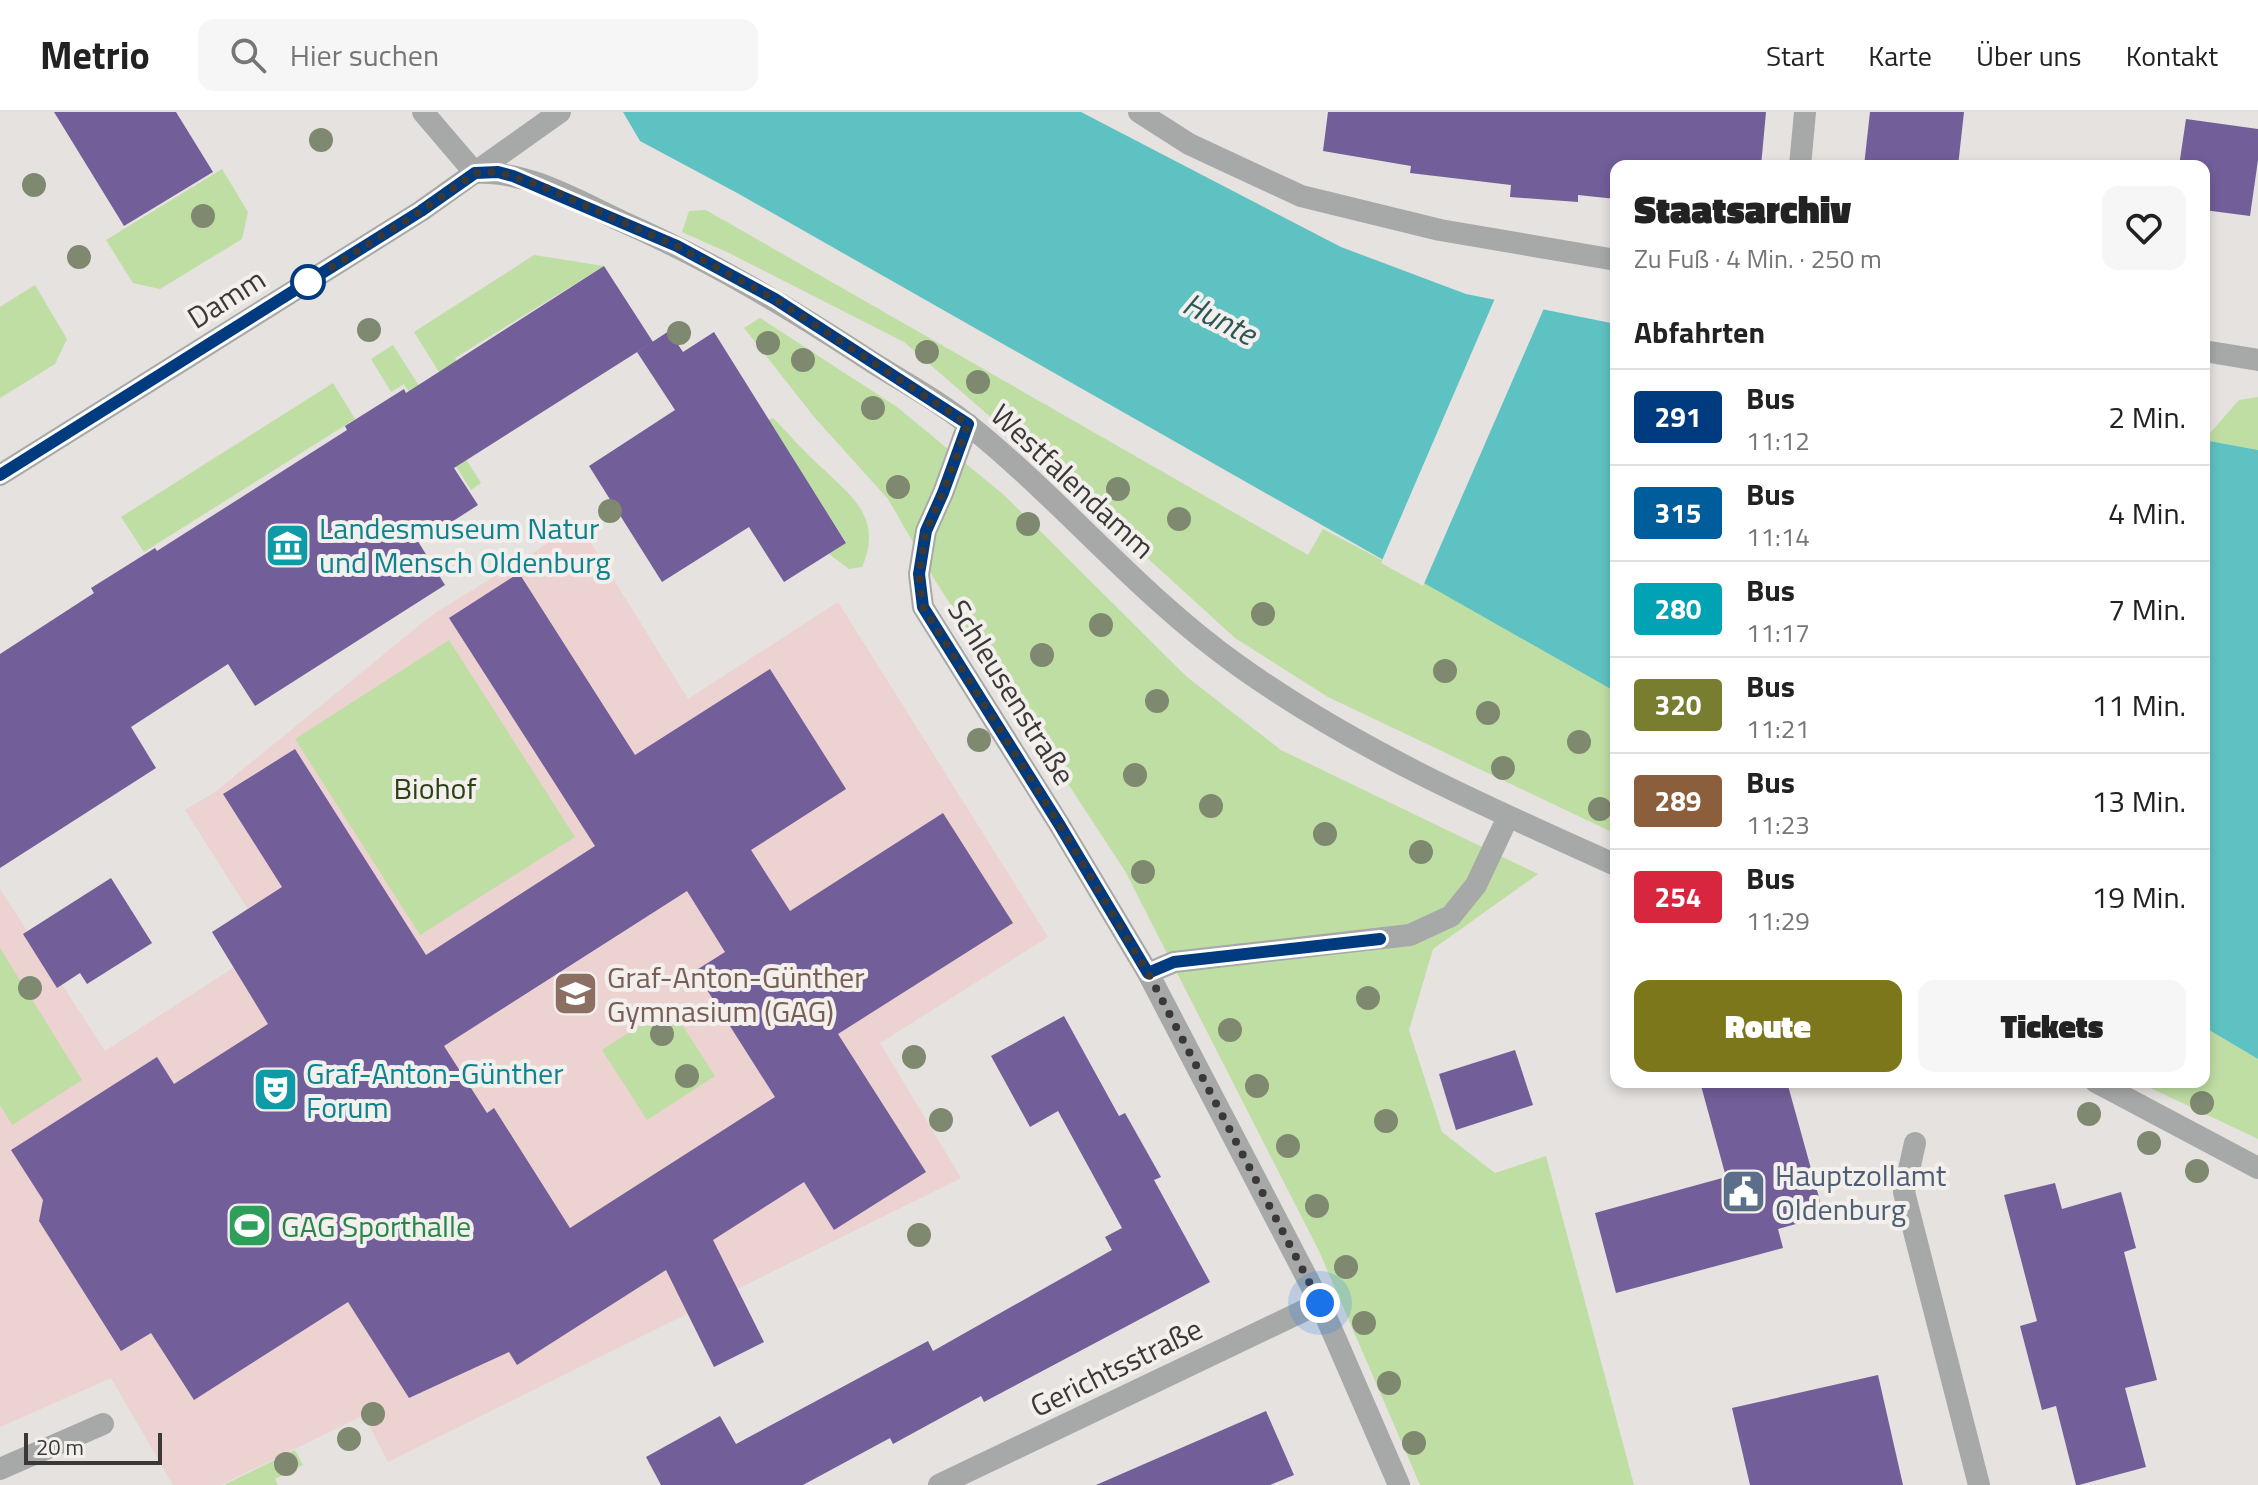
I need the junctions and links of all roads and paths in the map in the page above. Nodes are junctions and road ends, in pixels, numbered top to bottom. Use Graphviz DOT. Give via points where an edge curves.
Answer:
graph roads {
  1 [pos="423,112"];
  2 [pos="560,112"];
  3 [pos="1139,112"];
  4 [pos="1805,112"];
  5 [pos="1801,160"];
  6 [pos="475,173"];
  7 [pos="1610,259"];
  8 [pos="2210,352"];
  9 [pos="2258,360"];
  10 [pos="968,424"];
  11 [pos="0,475"];
  12 [pos="1508,817"];
  13 [pos="1610,862"];
  14 [pos="1148,973"];
  15 [pos="2107,1088"];
  16 [pos="1915,1143"];
  17 [pos="2258,1168"];
  18 [pos="1320,1303"];
  19 [pos="103,1424"];
  20 [pos="0,1469"];
  21 [pos="939,1485"];
  22 [pos="1399,1485"];
  23 [pos="1979,1485"];
  1 -- 6 [label="street"];
  2 -- 6 [label="street, Damm"];
  3 -- 7 [label="street" via="1189,144 1301,196 1440,230"];
  4 -- 5 [label="street"];
  6 -- 10 [label="street, Westfalendamm" via="498,172 539,185 677,246 775,299"];
  6 -- 11 [label="street, Damm"];
  8 -- 9 [label="street"];
  10 -- 12 [label="street, Westfalendamm" via="1236,664 1360,744"];
  10 -- 14 [label="street, Schleusenstraße" via="926,531 919,574 923,607"];
  12 -- 13 [label="street, Westfalendamm"];
  12 -- 14 [label="street" via="1476,885 1451,916 1410,935 1174,962"];
  14 -- 18 [label="street, Schleusenstraße"];
  15 -- 17 [label="street"];
  16 -- 23 [label="street" via="1904,1192"];
  18 -- 21 [label="street, Gerichtsstraße"];
  18 -- 22 [label="street, Schleusenstraße"];
  19 -- 20 [label="street"];
}
